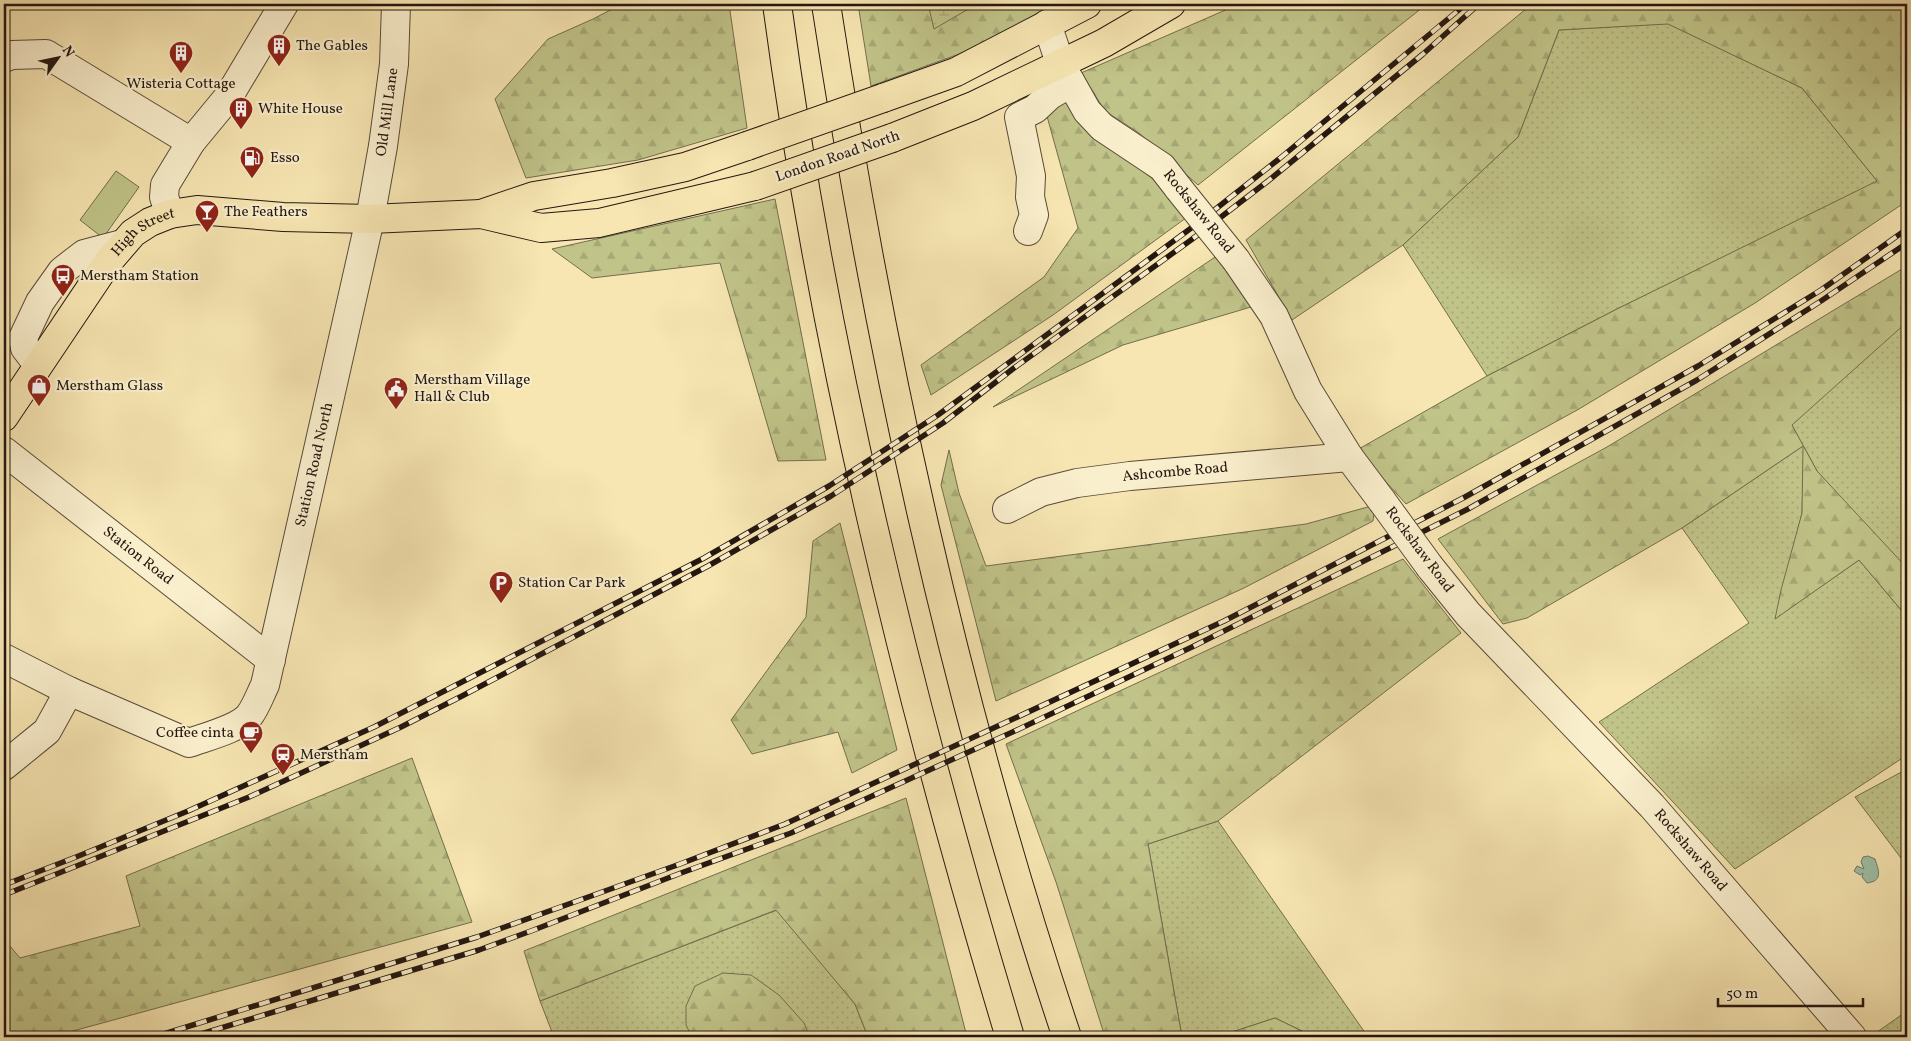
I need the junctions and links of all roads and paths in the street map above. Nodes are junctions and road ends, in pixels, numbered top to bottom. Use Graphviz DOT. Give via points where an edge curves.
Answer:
graph roads {
  1 [pos="284,4"];
  2 [pos="396,4"];
  3 [pos="777,4"];
  4 [pos="826,4"];
  5 [pos="1082,5"];
  6 [pos="1159,6"];
  7 [pos="1048,24"];
  8 [pos="4,58"];
  9 [pos="1065,73"];
  10 [pos="191,142"];
  11 [pos="170,214"];
  12 [pos="481,214"];
  13 [pos="370,219"];
  14 [pos="1028,231"];
  15 [pos="4,417"];
  16 [pos="4,451"];
  17 [pos="1349,457"];
  18 [pos="1007,509"];
  19 [pos="4,658"];
  20 [pos="270,660"];
  21 [pos="69,691"];
  22 [pos="4,766"];
  23 [pos="1010,1037"];
  24 [pos="1067,1037"];
  25 [pos="1852,1037"];
  1 -- 10 [label="street" via="229,96"];
  2 -- 13 [label="street, Old Mill Lane" via="394,64"];
  3 -- 23 [label="main road" via="826,302 878,552 952,841"];
  4 -- 24 [label="main road" via="876,299 943,604 993,796"];
  5 -- 7 [label="main road, London Road North"];
  6 -- 9 [label="main road, London Road North"];
  7 -- 9 [label="street, Rockshaw Road"];
  7 -- 12 [label="main road, London Road North, bridge" via="956,72 685,167 534,196"];
  8 -- 10 [label="street" via="46,54"];
  9 -- 12 [label="main road, London Road North, bridge" via="755,186 599,223 541,228"];
  9 -- 14 [label="street" via="1050,95 1035,109 1019,117 1031,176 1030,197 1034,215"];
  9 -- 17 [label="street, Rockshaw Road, bridge" via="1087,111 1102,127 1162,166 1236,260 1274,316 1308,392"];
  10 -- 11 [label="street" via="165,185 164,196"];
  11 -- 13 [label="main road, High Street" via="196,210"];
  11 -- 15 [label="main road, High Street" via="150,222 122,244"];
  12 -- 13 [label="main road, London Road North"];
  13 -- 20 [label="street, Station Road North"];
  16 -- 20 [label="street, Station Road"];
  17 -- 18 [label="street, Ashcombe Road" via="1077,483 1041,492"];
  17 -- 25 [label="street, Rockshaw Road, bridge" via="1468,614 1652,806"];
  19 -- 21 [label="street"];
  20 -- 21 [label="street, Station Road North" via="265,685 248,717 189,743"];
  21 -- 22 [label="street" via="47,731"];
}
